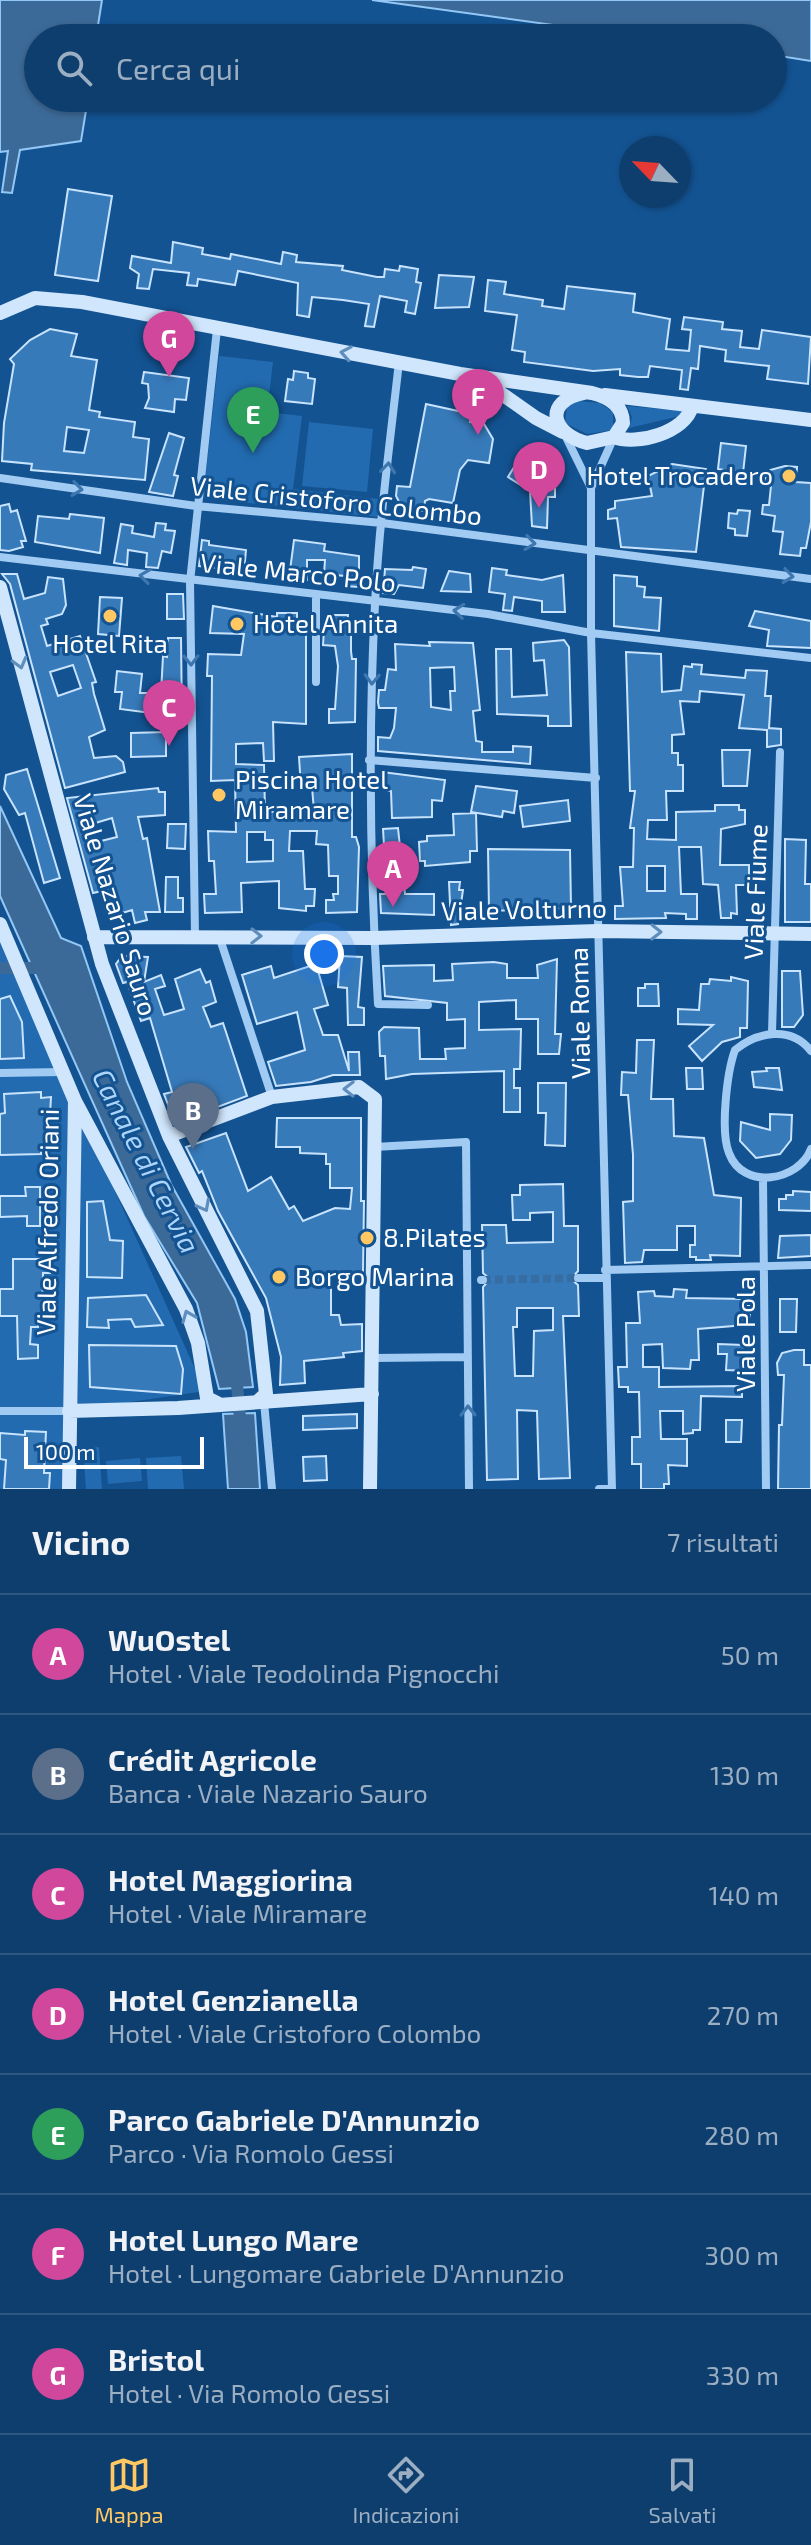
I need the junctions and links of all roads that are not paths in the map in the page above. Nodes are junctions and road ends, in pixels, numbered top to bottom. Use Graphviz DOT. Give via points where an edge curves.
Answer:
graph roads {
  1 [pos="0,313"];
  2 [pos="217,329"];
  3 [pos="399,362"];
  4 [pos="478,377"];
  5 [pos="584,393"];
  6 [pos="601,395"];
  7 [pos="692,406"];
  8 [pos="811,420"];
  9 [pos="563,432"];
  10 [pos="614,437"];
  11 [pos="0,478"];
  12 [pos="591,488"];
  13 [pos="196,506"];
  14 [pos="382,523"];
  15 [pos="594,552"];
  16 [pos="0,557"];
  17 [pos="811,579"];
  18 [pos="190,582"];
  19 [pos="0,587"];
  20 [pos="316,595"];
  21 [pos="375,601"];
  22 [pos="591,633"];
  23 [pos="811,658"];
  24 [pos="316,682"];
  25 [pos="780,752"];
  26 [pos="369,760"];
  27 [pos="596,778"];
  28 [pos="1,928"];
  29 [pos="92,931"];
  30 [pos="598,931"];
  31 [pos="774,934"];
  32 [pos="811,934"];
  33 [pos="195,936"];
  34 [pos="219,936"];
  35 [pos="374,938"];
  36 [pos="428,1005"];
  37 [pos="772,1033"];
  38 [pos="811,1051"];
  39 [pos="64,1072"];
  40 [pos="0,1073"];
  41 [pos="272,1097"];
  42 [pos="75,1101"];
  43 [pos="169,1136"];
  44 [pos="374,1147"];
  45 [pos="811,1149"];
  46 [pos="763,1179"];
  47 [pos="811,1265"];
  48 [pos="766,1266"];
  49 [pos="605,1274"];
  50 [pos="578,1278"];
  51 [pos="468,1357"];
  52 [pos="373,1358"];
  53 [pos="205,1391"];
  54 [pos="372,1394"];
  55 [pos="260,1402"];
  56 [pos="221,1405"];
  57 [pos="192,1406"];
  58 [pos="0,1411"];
  59 [pos="69,1411"];
  60 [pos="69,1489"];
  61 [pos="272,1489"];
  62 [pos="370,1489"];
  63 [pos="469,1489"];
  64 [pos="599,1489"];
  65 [pos="612,1489"];
  66 [pos="766,1489"];
  1 -- 2 [label="street" via="18,302 43,297"];
  3 -- 2 [label="street, one-way"];
  2 -- 13 [label="street"];
  3 -- 4 [label="street"];
  14 -- 3 [label="street, one-way"];
  4 -- 5 [label="street"];
  4 -- 9 [label="street"];
  5 -- 6 [label="street"];
  5 -- 9 [label="street" via="558,407 556,419"];
  6 -- 7 [label="street"];
  6 -- 10 [label="street" via="624,417"];
  7 -- 8 [label="street"];
  7 -- 10 [label="street" via="677,426 634,440"];
  9 -- 10 [label="street" via="587,443"];
  9 -- 12 [label="street, Viale Roma"];
  10 -- 12 [label="street, Viale Roma"];
  11 -- 13 [label="street, Viale Cristoforo Colombo, one-way"];
  12 -- 15 [label="street, Viale Roma"];
  13 -- 14 [label="street, Viale Cristoforo Colombo"];
  13 -- 18 [label="street"];
  14 -- 15 [label="street, Viale Cristoforo Colombo, one-way"];
  14 -- 21 [label="street"];
  15 -- 17 [label="street, Viale Cristoforo Colombo, one-way"];
  15 -- 22 [label="street, Viale Roma"];
  18 -- 16 [label="street, Viale Marco Polo, one-way"];
  18 -- 20 [label="street, Viale Marco Polo"];
  18 -- 33 [label="street, one-way"];
  19 -- 29 [label="street, Viale Nazario Sauro, one-way"];
  20 -- 21 [label="street, Viale Marco Polo"];
  20 -- 24 [label="street"];
  22 -- 21 [label="street, Viale Marco Polo, one-way"];
  21 -- 26 [label="street, one-way"];
  22 -- 23 [label="street, Viale Marco Polo"];
  22 -- 27 [label="street, Viale Roma"];
  25 -- 31 [label="street, Viale Fiume"];
  26 -- 27 [label="street"];
  26 -- 35 [label="street"];
  27 -- 30 [label="street, Viale Roma"];
  28 -- 39 [label="street, Viale Alfredo Oriani"];
  29 -- 33 [label="street, Viale Volturno"];
  29 -- 43 [label="street, Viale Nazario Sauro"];
  30 -- 31 [label="street, Viale Volturno, one-way"];
  30 -- 35 [label="street, Viale Volturno"];
  30 -- 49 [label="street, Viale Roma"];
  31 -- 32 [label="street, Viale Volturno"];
  31 -- 37 [label="street, Viale Fiume"];
  33 -- 34 [label="street, Viale Volturno"];
  34 -- 35 [label="street, Viale Volturno, one-way"];
  34 -- 41 [label="street"];
  35 -- 36 [label="street" via="378,1004"];
  37 -- 38 [label="street" via="796,1038"];
  37 -- 46 [label="street" via="751,1036 735,1050 726,1100 729,1154 742,1169"];
  39 -- 40 [label="street"];
  39 -- 42 [label="street, Viale Alfredo Oriani"];
  41 -- 43 [label="street"];
  44 -- 41 [label="street, one-way" via="375,1099 359,1087"];
  53 -- 42 [label="street, one-way" via="198,1343 186,1309"];
  42 -- 59 [label="street, Viale Alfredo Oriani"];
  43 -- 55 [label="street, Viale Nazario Sauro, one-way" via="257,1311 266,1394"];
  44 -- 51 [label="street" via="466,1142"];
  44 -- 52 [label="street"];
  45 -- 46 [label="street" via="806,1161 786,1175"];
  46 -- 48 [label="street, Viale Pola"];
  47 -- 48 [label="street"];
  48 -- 49 [label="street"];
  48 -- 66 [label="street, Viale Pola"];
  49 -- 50 [label="street"];
  49 -- 65 [label="street, Viale Roma"];
  51 -- 52 [label="street"];
  63 -- 51 [label="street, one-way"];
  52 -- 54 [label="street"];
  53 -- 56 [label="street" via="210,1401"];
  53 -- 57 [label="street"];
  54 -- 55 [label="street"];
  54 -- 62 [label="street"];
  55 -- 56 [label="street"];
  55 -- 61 [label="street"];
  56 -- 57 [label="street"];
  57 -- 59 [label="street"];
  58 -- 59 [label="street"];
  59 -- 60 [label="street, Viale Alfredo Oriani"];
  64 -- 65 [label="street"];
}
